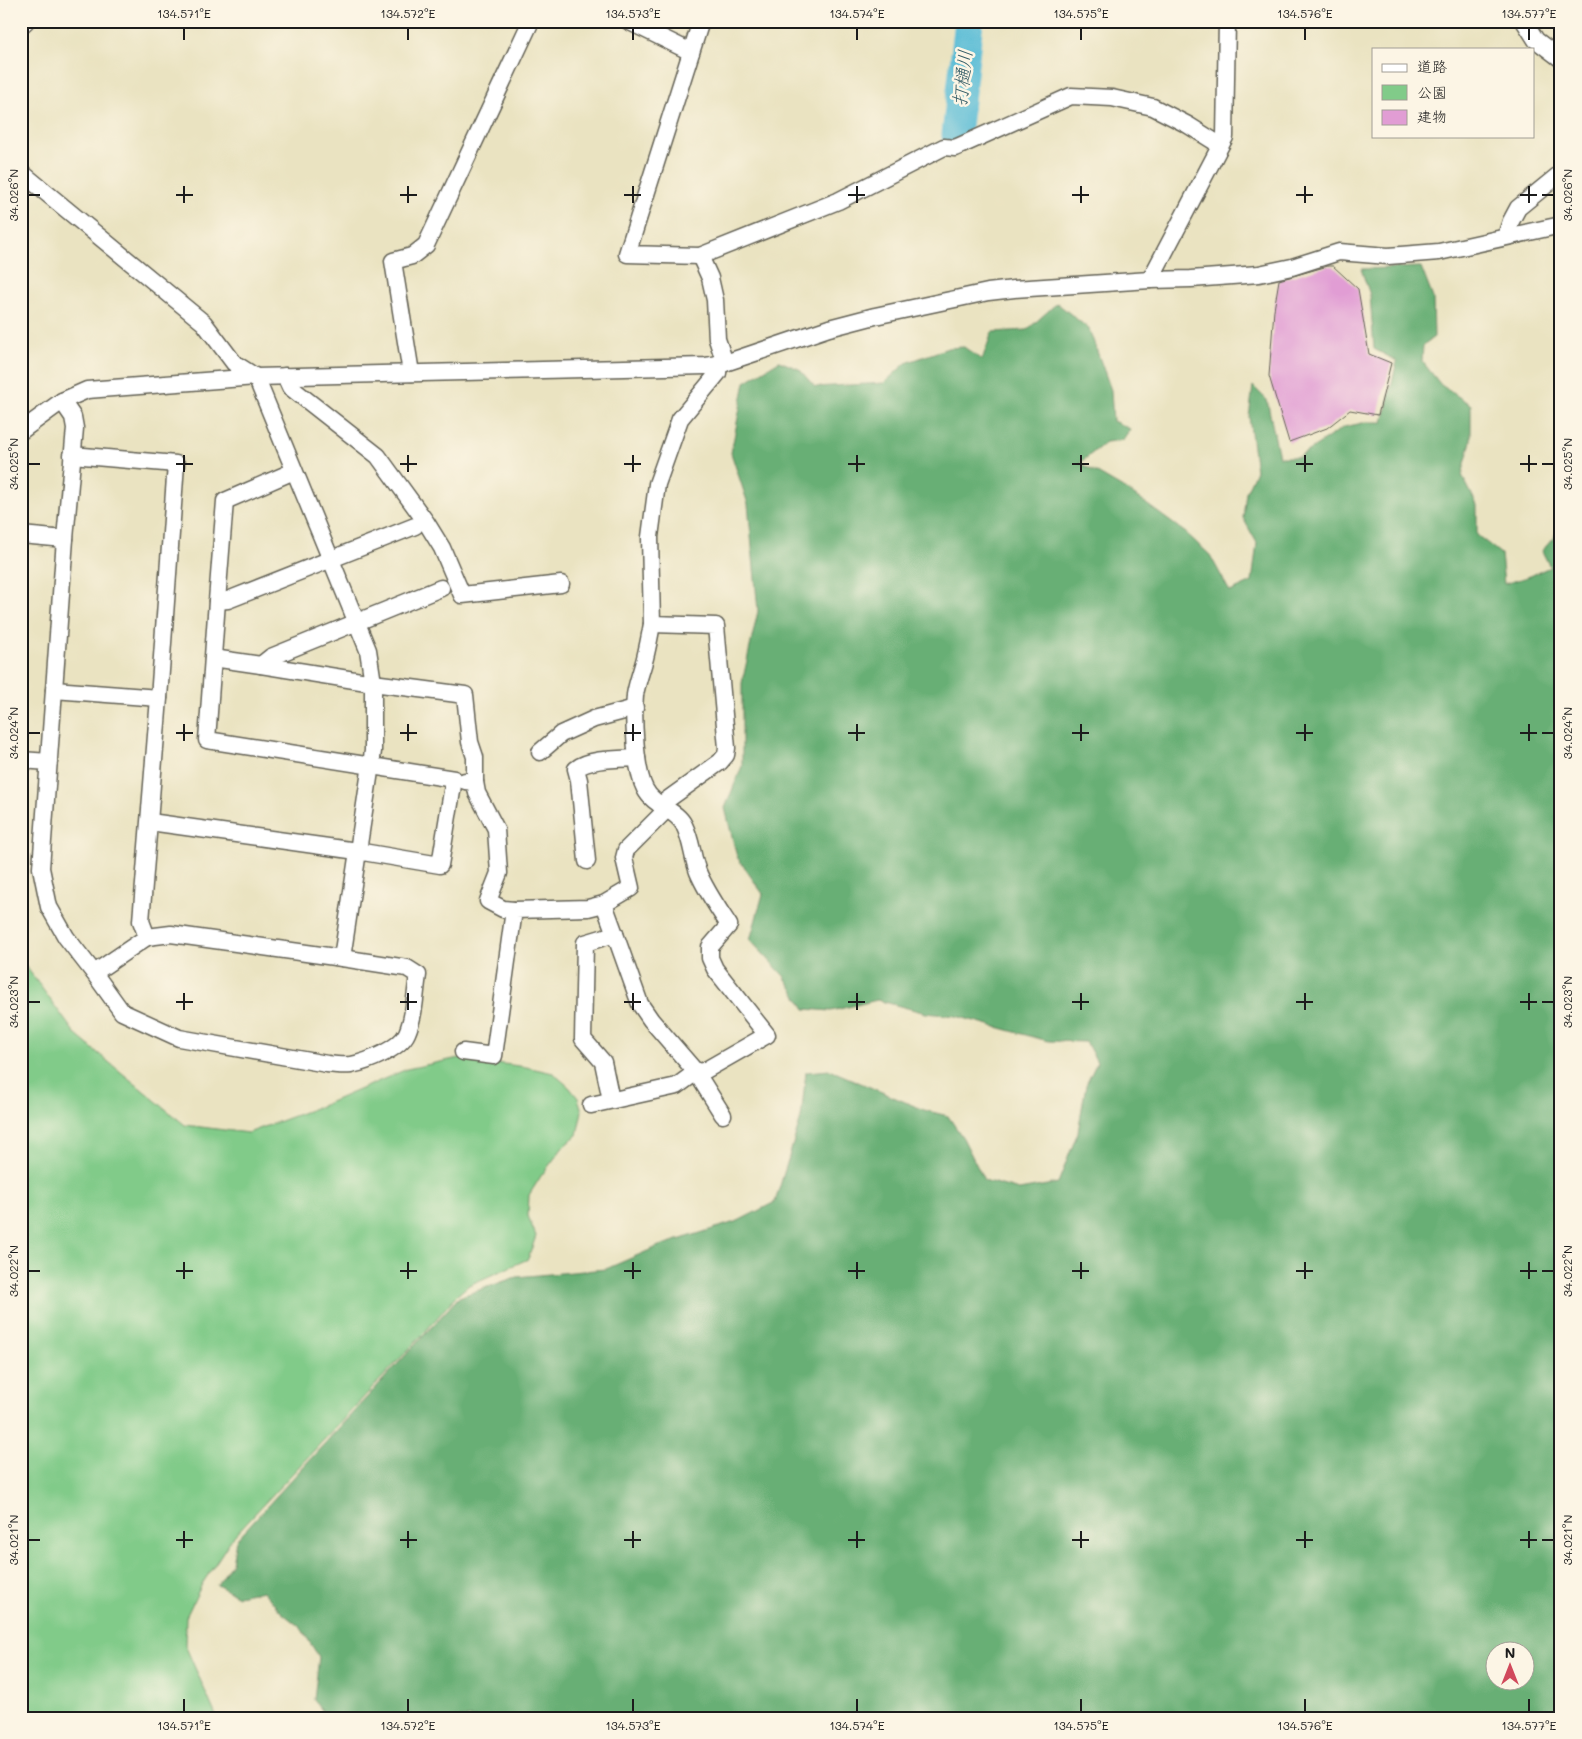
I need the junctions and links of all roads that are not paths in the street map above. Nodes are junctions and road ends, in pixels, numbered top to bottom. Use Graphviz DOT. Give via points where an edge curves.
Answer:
graph roads {
  1 [pos="26,21"];
  2 [pos="531,21"];
  3 [pos="628,21"];
  4 [pos="702,21"];
  5 [pos="1227,21"];
  6 [pos="1524,21"];
  7 [pos="21,26"];
  8 [pos="691,52"];
  9 [pos="1561,60"];
  10 [pos="1220,145"];
  11 [pos="21,172"];
  12 [pos="1561,173"];
  13 [pos="1561,225"];
  14 [pos="1506,236"];
  15 [pos="700,256"];
  16 [pos="1150,280"];
  17 [pos="722,364"];
  18 [pos="411,374"];
  19 [pos="285,376"];
  20 [pos="256,377"];
  21 [pos="62,401"];
  22 [pos="21,431"];
  23 [pos="72,455"];
  24 [pos="294,471"];
  25 [pos="415,526"];
  26 [pos="21,535"];
  27 [pos="65,539"];
  28 [pos="330,559"];
  29 [pos="561,584"];
  30 [pos="441,588"];
  31 [pos="217,601"];
  32 [pos="357,623"];
  33 [pos="652,624"];
  34 [pos="213,658"];
  35 [pos="261,665"];
  36 [pos="373,683"];
  37 [pos="54,690"];
  38 [pos="159,698"];
  39 [pos="634,708"];
  40 [pos="540,752"];
  41 [pos="637,758"];
  42 [pos="21,760"];
  43 [pos="49,762"];
  44 [pos="370,765"];
  45 [pos="454,779"];
  46 [pos="475,782"];
  47 [pos="663,807"];
  48 [pos="150,822"];
  49 [pos="357,851"];
  50 [pos="587,861"];
  51 [pos="604,904"];
  52 [pos="514,910"];
  53 [pos="615,934"];
  54 [pos="147,936"];
  55 [pos="342,958"];
  56 [pos="94,973"];
  57 [pos="463,1052"];
  58 [pos="696,1072"];
  59 [pos="611,1100"];
  60 [pos="591,1106"];
  61 [pos="722,1115"];
  1 -- 7 [label="street"];
  2 -- 18 [label="street" via="426,245 412,256 393,261"];
  3 -- 8 [label="street"];
  4 -- 8 [label="street"];
  5 -- 10 [label="street" via="1226,137"];
  6 -- 9 [label="street" via="1536,40"];
  8 -- 15 [label="street" via="627,254"];
  10 -- 15 [label="street" via="1153,107 1112,98 1071,96 955,148 944,147 838,201"];
  10 -- 16 [label="street"];
  11 -- 20 [label="street" via="204,323 234,363"];
  12 -- 14 [label="street" via="1518,208"];
  13 -- 14 [label="street"];
  14 -- 16 [label="street" via="1439,252 1388,256 1339,252 1259,274"];
  15 -- 17 [label="street" via="715,300"];
  16 -- 17 [label="street" via="988,292 838,325"];
  17 -- 18 [label="street"];
  17 -- 33 [label="street" via="680,420 657,484 650,537"];
  18 -- 19 [label="street"];
  19 -- 20 [label="street"];
  19 -- 29 [label="street" via="290,387 378,456 442,548 462,595"];
  20 -- 21 [label="street" via="87,390"];
  20 -- 24 [label="street"];
  21 -- 22 [label="street"];
  21 -- 23 [label="street" via="73,416"];
  23 -- 27 [label="street"];
  23 -- 38 [label="street" via="176,464"];
  24 -- 28 [label="street"];
  24 -- 31 [label="street" via="225,501"];
  25 -- 28 [label="street"];
  26 -- 27 [label="street"];
  27 -- 37 [label="street"];
  28 -- 31 [label="street" via="228,600"];
  28 -- 32 [label="street"];
  30 -- 32 [label="street"];
  31 -- 34 [label="street"];
  32 -- 35 [label="street" via="271,657"];
  32 -- 36 [label="street" via="368,650"];
  33 -- 39 [label="street"];
  33 -- 47 [label="street" via="716,626 727,748 720,762"];
  34 -- 35 [label="street"];
  34 -- 44 [label="street" via="207,740"];
  35 -- 36 [label="street"];
  36 -- 44 [label="street"];
  36 -- 46 [label="street" via="464,695 475,757"];
  37 -- 38 [label="street"];
  37 -- 43 [label="street"];
  38 -- 48 [label="street"];
  39 -- 40 [label="street" via="594,719 561,734"];
  39 -- 41 [label="street"];
  41 -- 47 [label="street" via="645,789"];
  41 -- 50 [label="street" via="582,764 576,769"];
  42 -- 43 [label="street"];
  43 -- 56 [label="street" via="41,868 49,907 66,937"];
  44 -- 45 [label="street"];
  44 -- 49 [label="street"];
  45 -- 46 [label="street"];
  45 -- 49 [label="street" via="440,865"];
  46 -- 52 [label="street" via="496,830 499,873 488,901 503,909"];
  47 -- 51 [label="street" via="626,850 624,858 631,888"];
  47 -- 58 [label="street" via="683,822 697,870 729,925 710,947 713,963 767,1035 704,1071"];
  48 -- 49 [label="street"];
  48 -- 54 [label="street" via="141,921"];
  49 -- 55 [label="street"];
  51 -- 52 [label="street" via="588,908"];
  51 -- 53 [label="street"];
  52 -- 57 [label="street" via="494,1056"];
  53 -- 58 [label="street" via="640,1004"];
  53 -- 59 [label="street" via="586,943 585,962 584,1039 603,1062"];
  54 -- 55 [label="street" via="171,934"];
  54 -- 56 [label="street"];
  55 -- 56 [label="street" via="407,968 418,975 406,1034 394,1047 371,1060 349,1065 179,1038 122,1012"];
  58 -- 59 [label="street" via="677,1086"];
  58 -- 61 [label="street"];
  59 -- 60 [label="street"];
}
